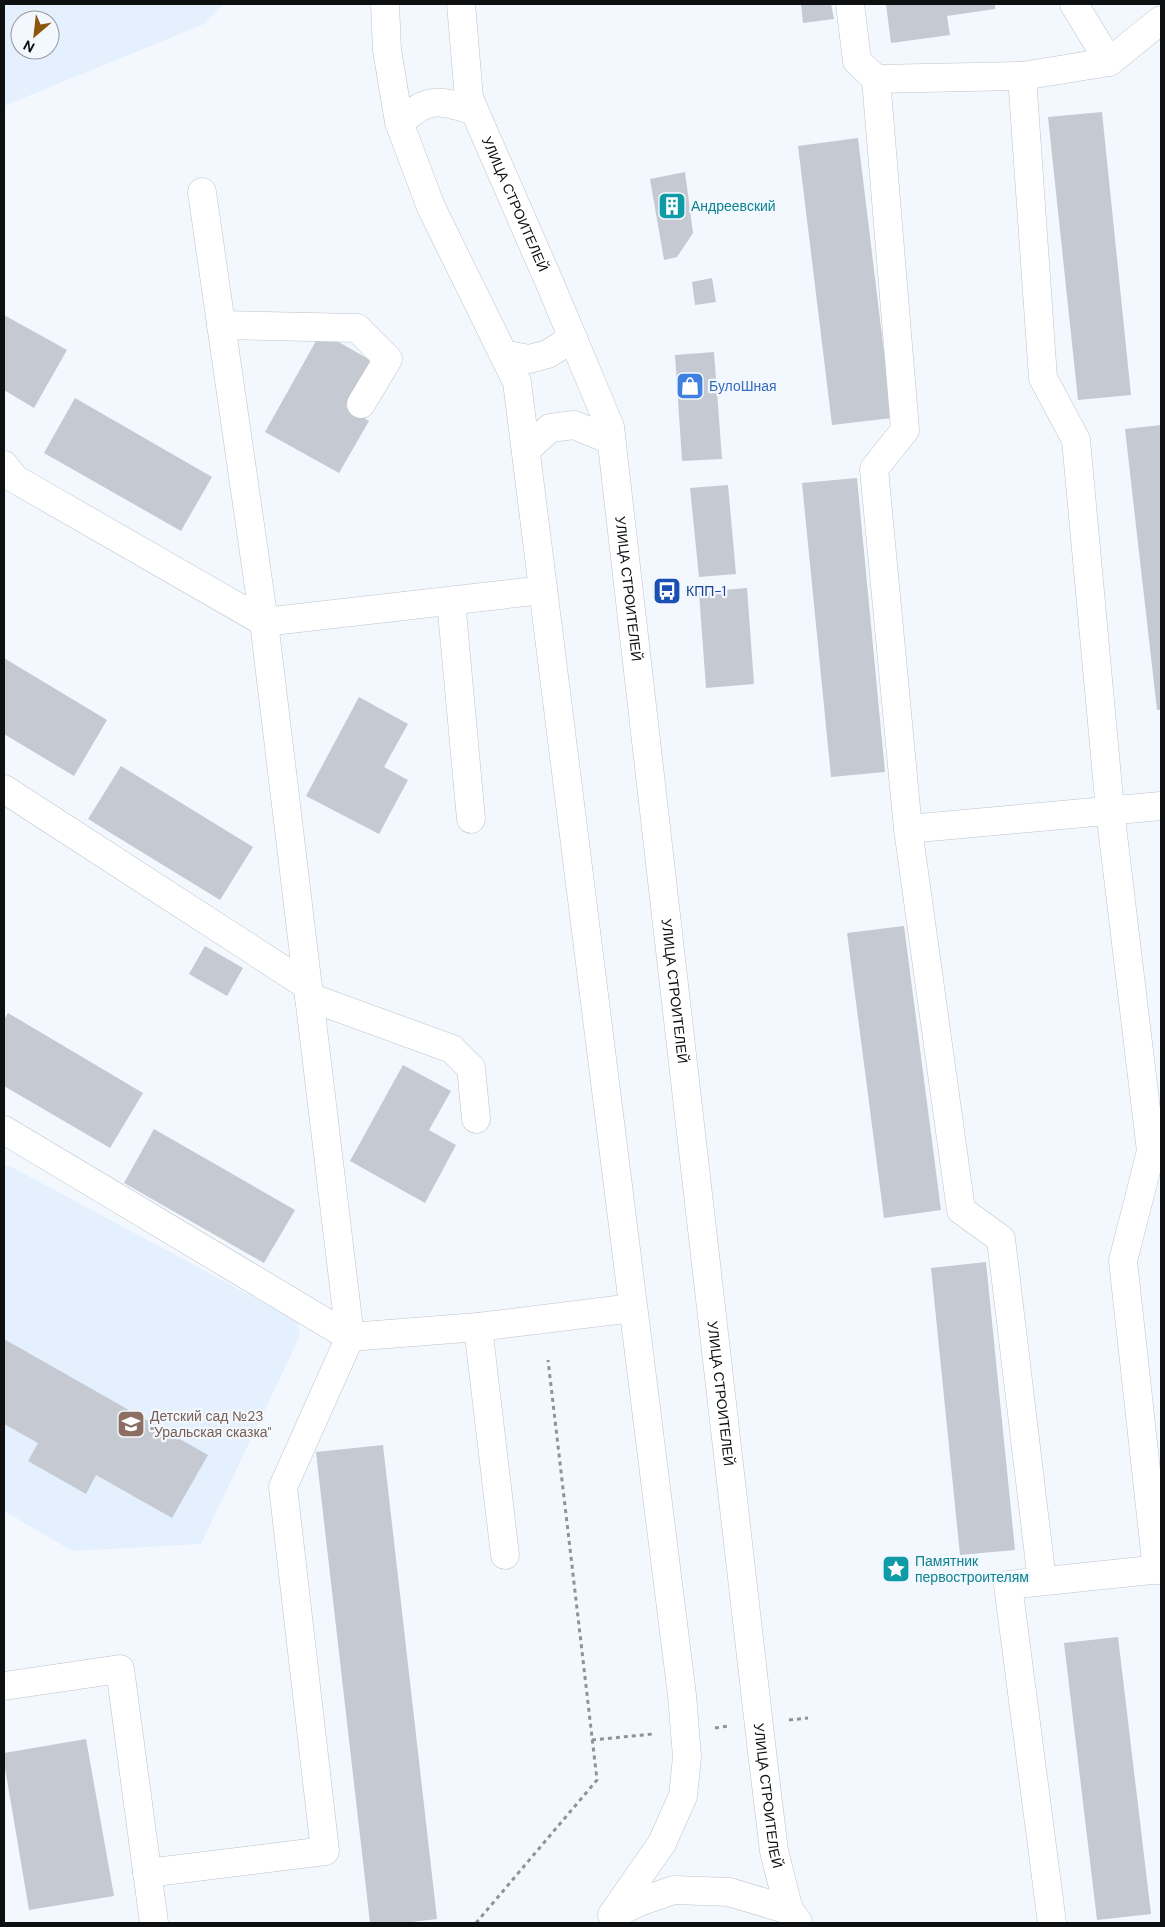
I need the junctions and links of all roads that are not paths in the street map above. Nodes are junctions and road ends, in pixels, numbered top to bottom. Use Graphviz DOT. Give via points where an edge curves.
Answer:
graph roads {
  1 [pos="386,4"];
  2 [pos="461,4"];
  3 [pos="850,4"];
  4 [pos="1074,4"];
  5 [pos="1161,20"];
  6 [pos="1109,62"];
  7 [pos="1022,76"];
  8 [pos="876,79"];
  9 [pos="472,105"];
  10 [pos="400,126"];
  11 [pos="202,192"];
  12 [pos="221,325"];
  13 [pos="572,338"];
  14 [pos="503,354"];
  15 [pos="361,404"];
  16 [pos="611,440"];
  17 [pos="526,450"];
  18 [pos="4,465"];
  19 [pos="543,590"];
  20 [pos="452,601"];
  21 [pos="264,622"];
  22 [pos="4,789"];
  23 [pos="1161,806"];
  24 [pos="1110,810"];
  25 [pos="472,819"];
  26 [pos="908,829"];
  27 [pos="308,991"];
  28 [pos="476,1119"];
  29 [pos="4,1130"];
  30 [pos="634,1308"];
  31 [pos="478,1327"];
  32 [pos="350,1337"];
  33 [pos="504,1555"];
  34 [pos="1159,1570"];
  35 [pos="1042,1581"];
  36 [pos="4,1686"];
  37 [pos="147,1873"];
  38 [pos="794,1916"];
  39 [pos="608,1919"];
  40 [pos="154,1923"];
  41 [pos="1052,1923"];
  1 -- 10 [label="main road" via="387,50"];
  2 -- 9 [label="main road, УЛИЦА СТРОИТЕЛЕЙ"];
  3 -- 8 [label="main road" via="857,61"];
  4 -- 6 [label="main road"];
  5 -- 6 [label="main road"];
  6 -- 7 [label="main road"];
  7 -- 8 [label="main road"];
  7 -- 24 [label="main road" via="1044,378 1076,440"];
  8 -- 26 [label="main road" via="905,430 874,469"];
  9 -- 10 [label="main road" via="432,103 413,110"];
  9 -- 13 [label="main road, УЛИЦА СТРОИТЕЛЕЙ"];
  10 -- 14 [label="main road" via="431,207"];
  11 -- 12 [label="main road"];
  12 -- 15 [label="main road" via="357,328 388,359"];
  12 -- 21 [label="main road"];
  13 -- 14 [label="main road" via="548,354 529,359"];
  13 -- 16 [label="main road, УЛИЦА СТРОИТЕЛЕЙ" via="610,426"];
  14 -- 17 [label="main road" via="517,382"];
  16 -- 17 [label="main road" via="574,425 550,428"];
  16 -- 38 [label="main road, УЛИЦА СТРОИТЕЛЕЙ" via="774,1851"];
  17 -- 19 [label="main road"];
  18 -- 21 [label="main road" via="15,479"];
  19 -- 20 [label="main road"];
  19 -- 30 [label="main road"];
  20 -- 21 [label="main road"];
  20 -- 25 [label="main road"];
  21 -- 27 [label="main road"];
  22 -- 27 [label="main road"];
  23 -- 24 [label="main road"];
  24 -- 26 [label="main road"];
  24 -- 34 [label="main road" via="1151,1151 1123,1261"];
  26 -- 35 [label="main road" via="961,1210 1001,1239"];
  27 -- 28 [label="main road" via="452,1048 471,1068"];
  27 -- 32 [label="main road"];
  29 -- 32 [label="main road"];
  30 -- 31 [label="main road"];
  30 -- 39 [label="main road" via="682,1695 686,1758 683,1796 662,1843"];
  31 -- 32 [label="main road"];
  31 -- 33 [label="main road"];
  32 -- 37 [label="main road" via="283,1487 325,1851"];
  34 -- 35 [label="main road"];
  35 -- 41 [label="main road" via="1008,1585"];
  36 -- 37 [label="main road" via="120,1669"];
  37 -- 40 [label="main road"];
  38 -- 39 [label="main road" via="729,1892 674,1890 639,1902"];
}
